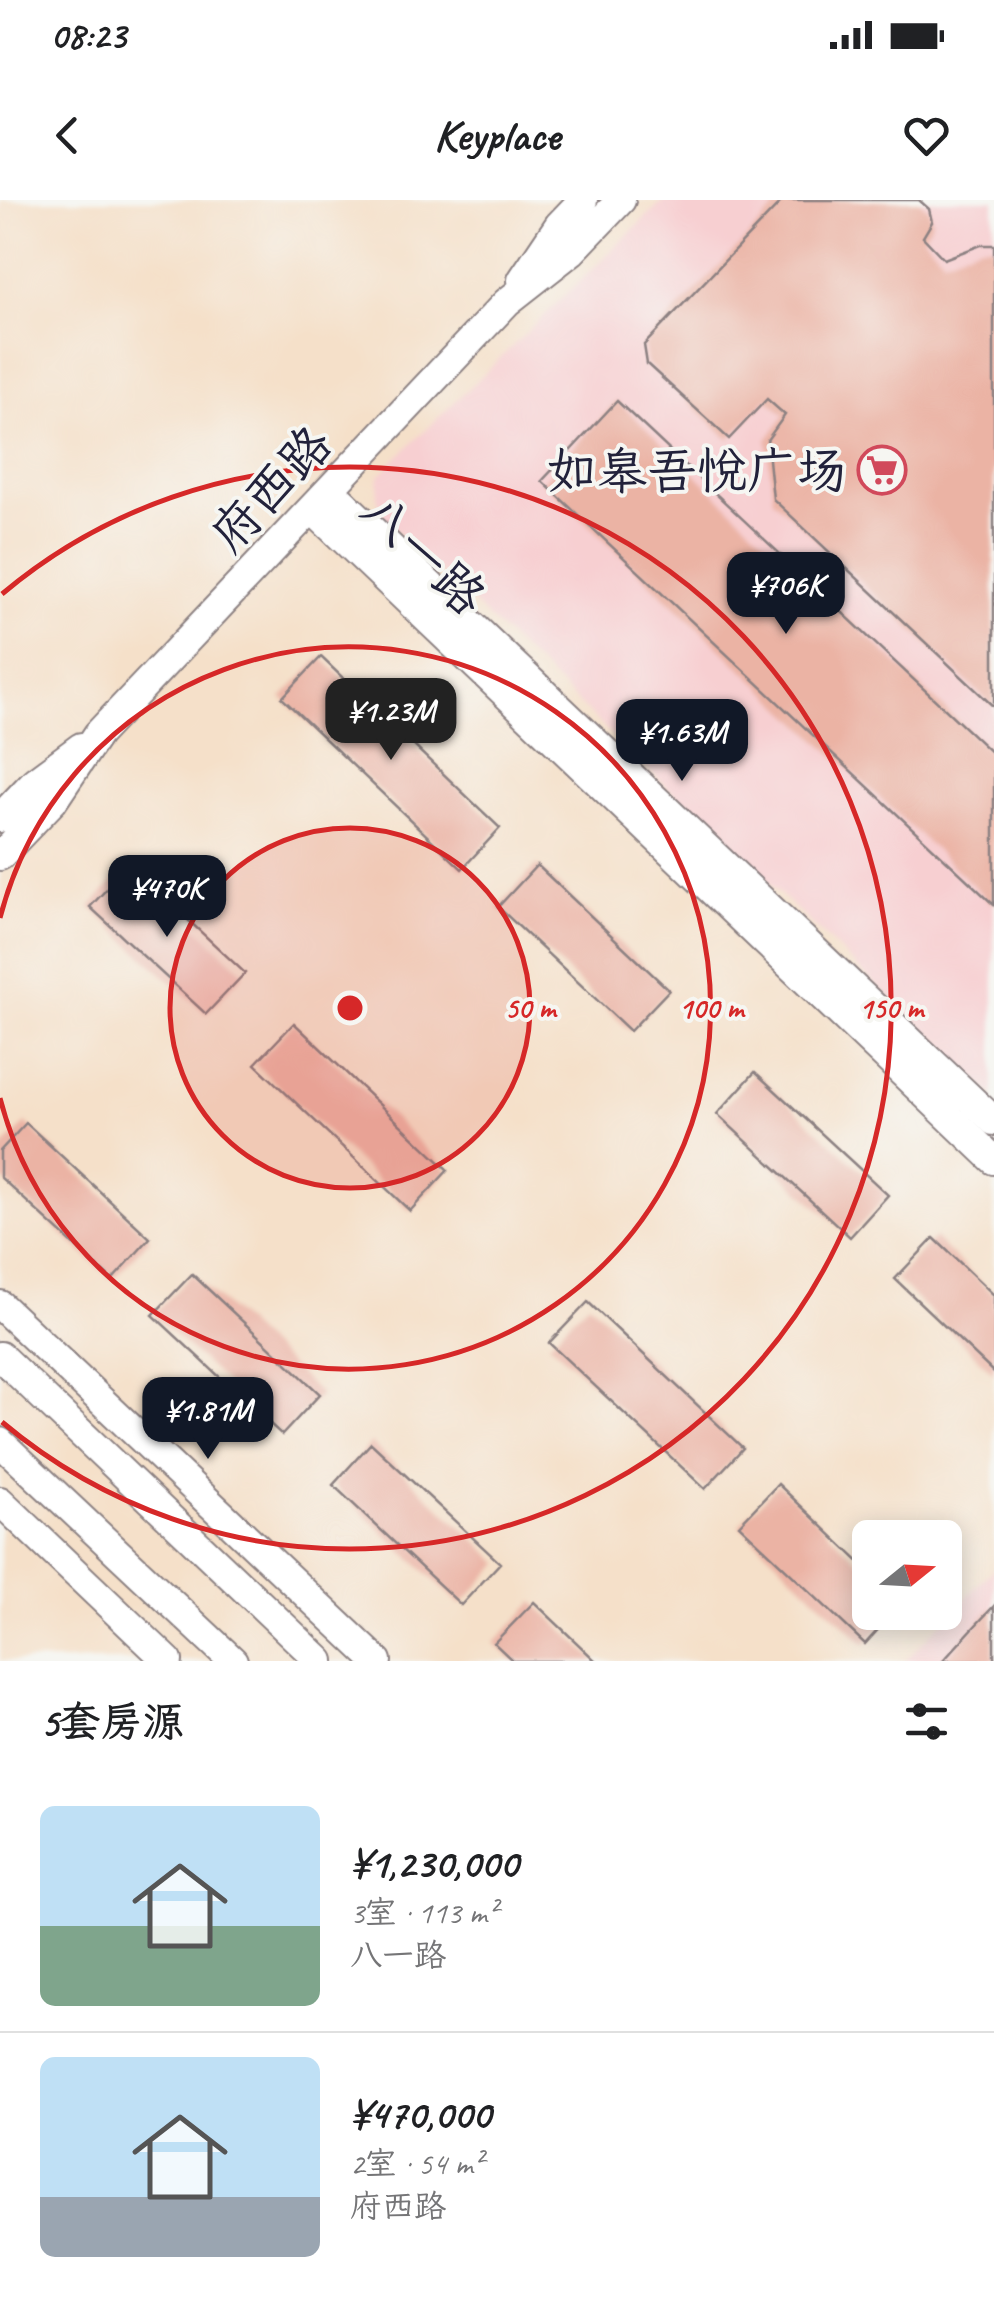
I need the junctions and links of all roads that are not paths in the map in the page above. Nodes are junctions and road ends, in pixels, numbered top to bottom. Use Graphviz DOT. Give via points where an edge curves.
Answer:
graph roads {
  1 [pos="583,200"];
  2 [pos="621,200"];
  3 [pos="507,302"];
  4 [pos="321,499"];
  5 [pos="98,734"];
  6 [pos="0,818"];
  7 [pos="0,856"];
  8 [pos="994,1121"];
  9 [pos="994,1160"];
  10 [pos="0,1306"];
  11 [pos="0,1356"];
  12 [pos="0,1442"];
  13 [pos="0,1501"];
  14 [pos="168,1661"];
  15 [pos="233,1661"];
  16 [pos="320,1661"];
  17 [pos="377,1661"];
  1 -- 3 [label="street, 府西路"];
  2 -- 3 [label="street, 府西路" via="572,251"];
  3 -- 4 [label="street, 府西路"];
  4 -- 5 [label="street, 府西路"];
  4 -- 8 [label="street, 八一路"];
  4 -- 9 [label="street, 八一路"];
  5 -- 6 [label="street, 府西路" via="34,781"];
  5 -- 7 [label="street, 府西路" via="52,800"];
  10 -- 17 [label="street"];
  11 -- 16 [label="street"];
  12 -- 15 [label="street"];
  13 -- 14 [label="street"];
}
